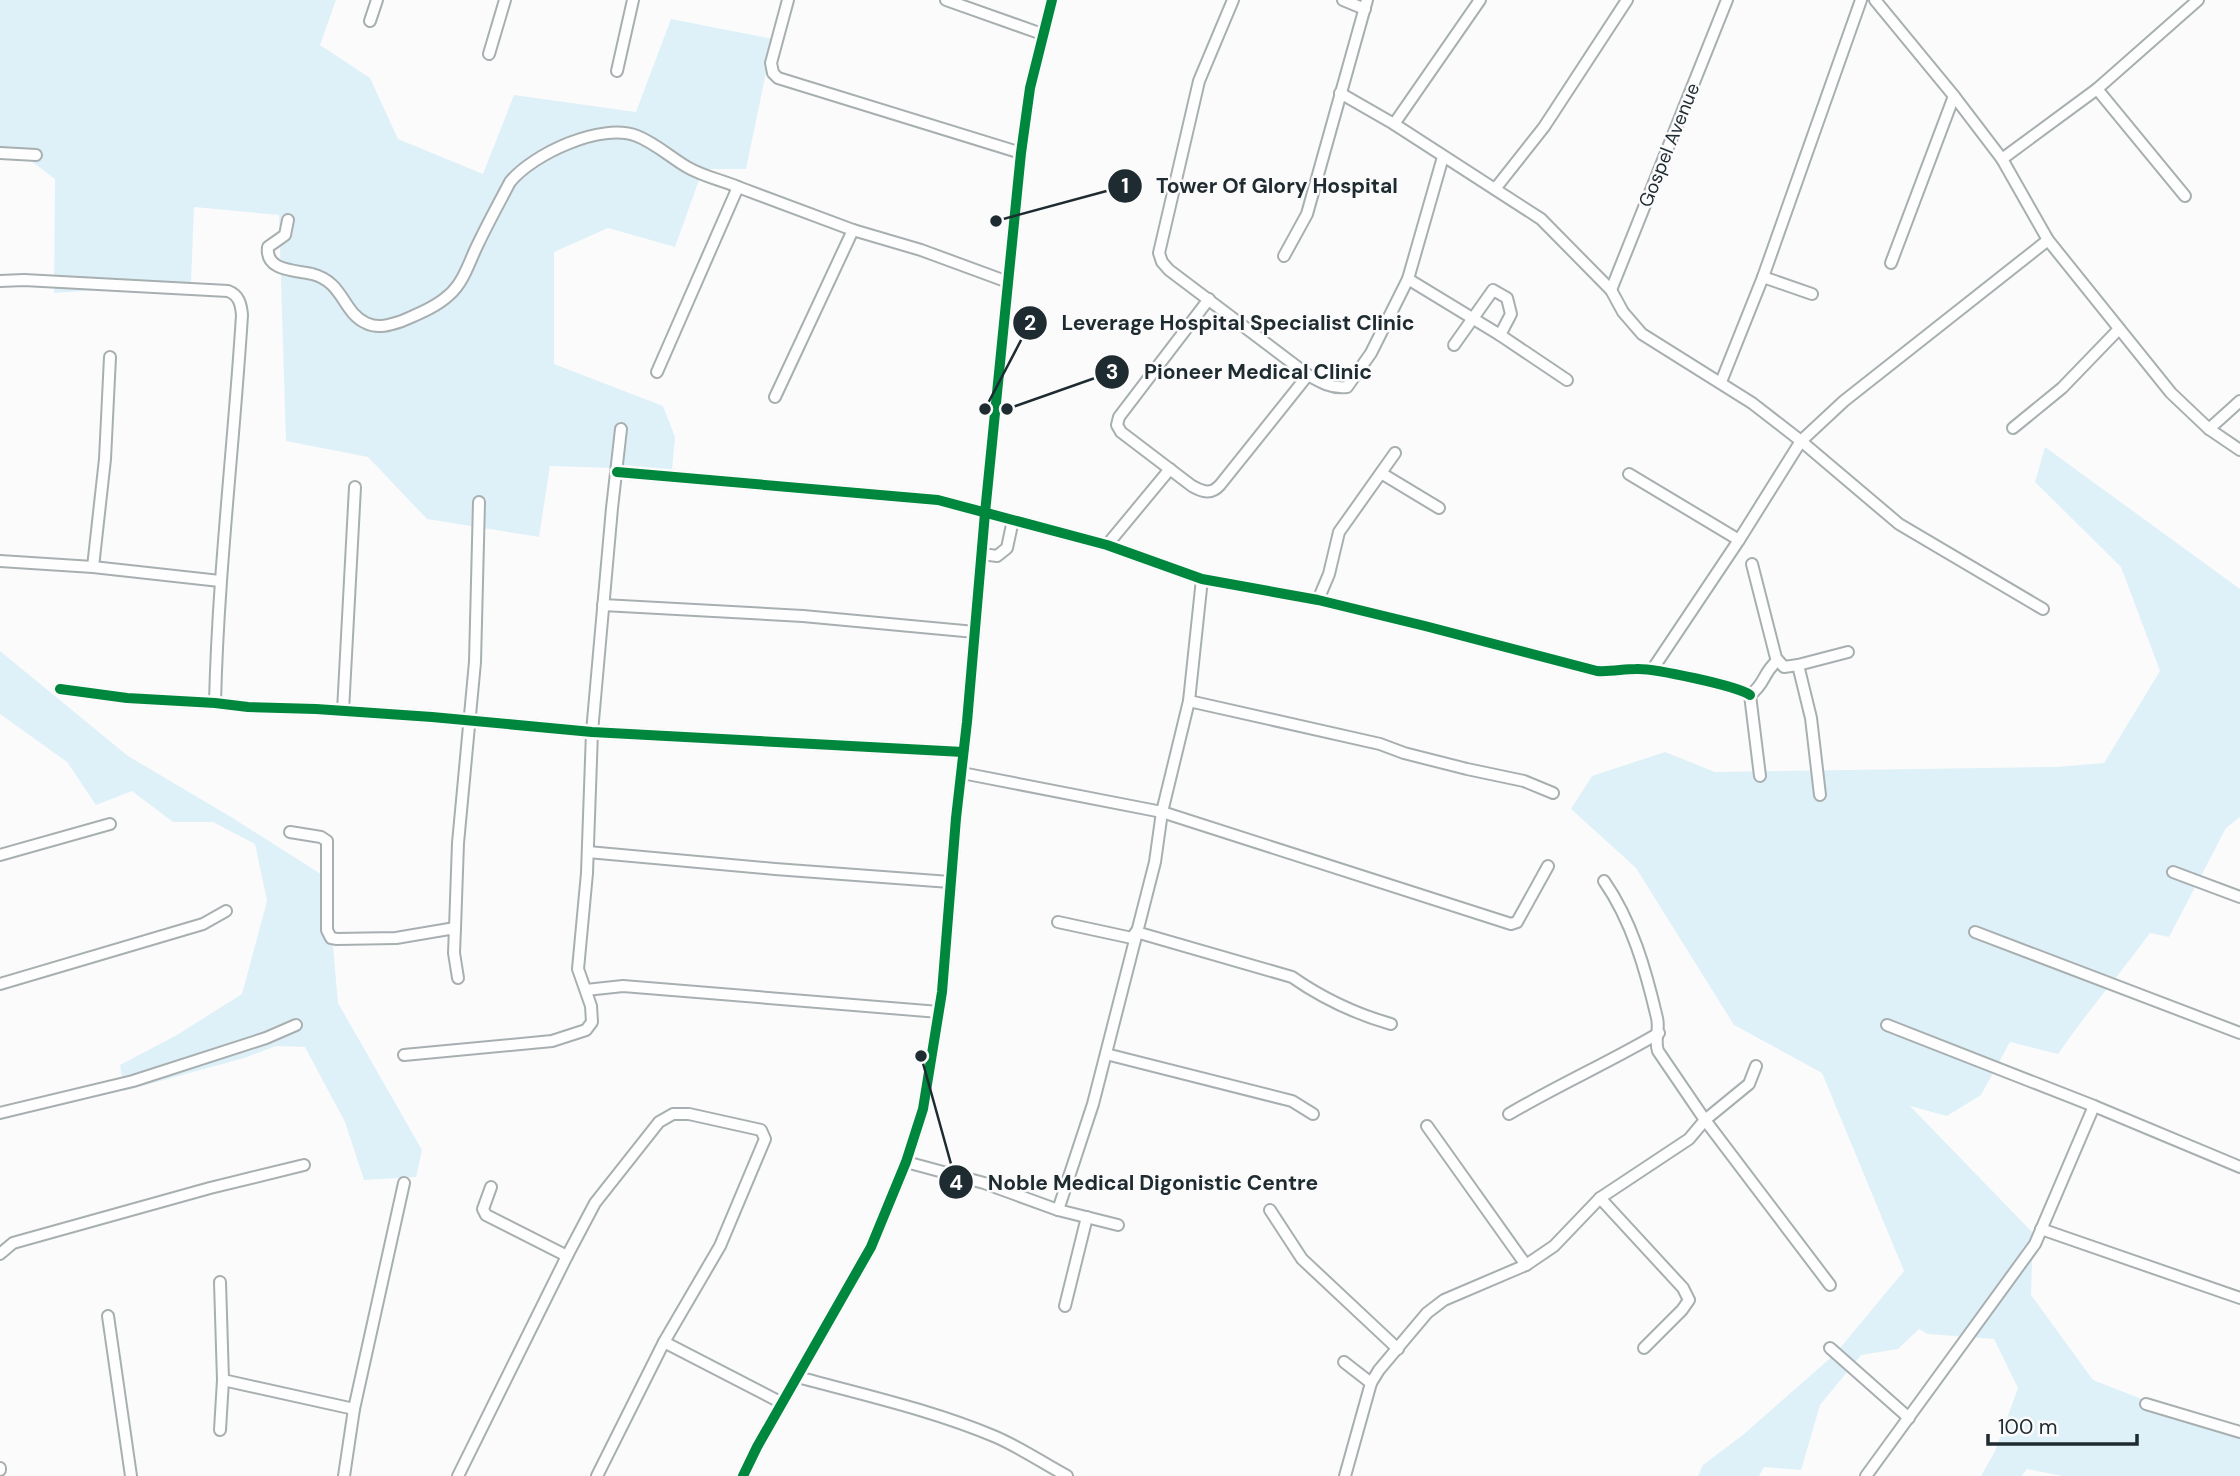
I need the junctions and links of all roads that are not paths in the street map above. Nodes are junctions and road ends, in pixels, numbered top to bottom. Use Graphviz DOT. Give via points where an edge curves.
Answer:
graph roads {
  1 [pos="377,0"];
  2 [pos="505,0"];
  3 [pos="633,0"];
  4 [pos="788,0"];
  5 [pos="946,0"];
  6 [pos="1052,0"];
  7 [pos="1233,0"];
  8 [pos="1343,0"];
  9 [pos="1480,0"];
  10 [pos="1627,0"];
  11 [pos="1727,0"];
  12 [pos="1861,0"];
  13 [pos="1875,0"];
  14 [pos="2198,0"];
  15 [pos="1366,5"];
  16 [pos="370,21"];
  17 [pos="1042,34"];
  18 [pos="489,54"];
  19 [pos="617,71"];
  20 [pos="2097,89"];
  21 [pos="1340,93"];
  22 [pos="1954,96"];
  23 [pos="1394,124"];
  24 [pos="0,153"];
  25 [pos="1021,153"];
  26 [pos="36,155"];
  27 [pos="1443,157"];
  28 [pos="2002,159"];
  29 [pos="738,187"];
  30 [pos="1495,189"];
  31 [pos="2185,196"];
  32 [pos="288,220"];
  33 [pos="853,230"];
  34 [pos="2048,240"];
  35 [pos="1284,256"];
  36 [pos="1891,263"];
  37 [pos="1763,277"];
  38 [pos="1408,279"];
  39 [pos="0,281"];
  40 [pos="1008,282"];
  41 [pos="1611,290"];
  42 [pos="1812,294"];
  43 [pos="1209,299"];
  44 [pos="1472,318"];
  45 [pos="2119,329"];
  46 [pos="1500,335"];
  47 [pos="1454,345"];
  48 [pos="110,357"];
  49 [pos="657,372"];
  50 [pos="1308,375"];
  51 [pos="1567,380"];
  52 [pos="1721,382"];
  53 [pos="775,397"];
  54 [pos="2240,401"];
  55 [pos="2012,428"];
  56 [pos="621,429"];
  57 [pos="2209,429"];
  58 [pos="1801,441"];
  59 [pos="2240,450"];
  60 [pos="1395,453"];
  61 [pos="1170,470"];
  62 [pos="617,472"];
  63 [pos="1381,473"];
  64 [pos="1629,474"];
  65 [pos="355,486"];
  66 [pos="479,502"];
  67 [pos="1439,508"];
  68 [pos="985,513"];
  69 [pos="1013,520"];
  70 [pos="1739,540"];
  71 [pos="1107,545"];
  72 [pos="982,554"];
  73 [pos="0,561"];
  74 [pos="1752,565"];
  75 [pos="93,567"];
  76 [pos="1202,579"];
  77 [pos="220,581"];
  78 [pos="1318,600"];
  79 [pos="603,605"];
  80 [pos="2043,609"];
  81 [pos="975,632"];
  82 [pos="1848,652"];
  83 [pos="1777,661"];
  84 [pos="1798,665"];
  85 [pos="1652,670"];
  86 [pos="60,689"];
  87 [pos="1750,695"];
  88 [pos="1189,701"];
  89 [pos="215,703"];
  90 [pos="343,711"];
  91 [pos="471,720"];
  92 [pos="592,732"];
  93 [pos="963,752"];
  94 [pos="962,773"];
  95 [pos="1760,776"];
  96 [pos="1553,793"];
  97 [pos="1820,795"];
  98 [pos="1162,812"];
  99 [pos="110,824"];
  100 [pos="289,832"];
  101 [pos="588,852"];
  102 [pos="0,855"];
  103 [pos="1548,866"];
  104 [pos="2173,872"];
  105 [pos="1604,880"];
  106 [pos="950,882"];
  107 [pos="2240,897"];
  108 [pos="226,911"];
  109 [pos="1058,922"];
  110 [pos="454,928"];
  111 [pos="1136,932"];
  112 [pos="1975,932"];
  113 [pos="458,978"];
  114 [pos="0,984"];
  115 [pos="586,990"];
  116 [pos="939,1012"];
  117 [pos="1391,1024"];
  118 [pos="296,1025"];
  119 [pos="1887,1026"];
  120 [pos="1659,1033"];
  121 [pos="2240,1033"];
  122 [pos="1106,1054"];
  123 [pos="404,1055"];
  124 [pos="1756,1066"];
  125 [pos="2094,1106"];
  126 [pos="0,1113"];
  127 [pos="1313,1114"];
  128 [pos="1509,1114"];
  129 [pos="1705,1120"];
  130 [pos="1427,1126"];
  131 [pos="906,1162"];
  132 [pos="304,1165"];
  133 [pos="2240,1167"];
  134 [pos="404,1182"];
  135 [pos="491,1187"];
  136 [pos="1600,1198"];
  137 [pos="1058,1210"];
  138 [pos="1270,1210"];
  139 [pos="1087,1217"];
  140 [pos="1118,1225"];
  141 [pos="2041,1229"];
  142 [pos="0,1254"];
  143 [pos="566,1256"];
  144 [pos="1526,1265"];
  145 [pos="220,1282"];
  146 [pos="1830,1285"];
  147 [pos="2240,1298"];
  148 [pos="1065,1306"];
  149 [pos="108,1316"];
  150 [pos="664,1342"];
  151 [pos="1644,1348"];
  152 [pos="1830,1348"];
  153 [pos="1398,1349"];
  154 [pos="1344,1362"];
  155 [pos="798,1377"];
  156 [pos="223,1380"];
  157 [pos="1371,1383"];
  158 [pos="782,1404"];
  159 [pos="2146,1404"];
  160 [pos="354,1409"];
  161 [pos="1909,1418"];
  162 [pos="220,1430"];
  163 [pos="2240,1432"];
  164 [pos="131,1476"];
  165 [pos="344,1476"];
  166 [pos="458,1476"];
  167 [pos="597,1476"];
  168 [pos="743,1476"];
  169 [pos="1067,1476"];
  170 [pos="1345,1476"];
  171 [pos="1866,1476"];
  1 -- 16 [label="street"];
  2 -- 18 [label="street"];
  3 -- 19 [label="street"];
  4 -- 25 [label="street" via="771,63 778,78"];
  5 -- 17 [label="street"];
  6 -- 17 [label="street"];
  7 -- 43 [label="street" via="1199,81 1159,253 1169,270"];
  8 -- 15 [label="street"];
  9 -- 23 [label="street"];
  10 -- 30 [label="street" via="1544,127"];
  11 -- 41 [label="street, Gospel Avenue"];
  12 -- 37 [label="street"];
  13 -- 22 [label="street"];
  14 -- 20 [label="street"];
  15 -- 21 [label="street"];
  17 -- 25 [label="street"];
  20 -- 28 [label="street"];
  20 -- 31 [label="street"];
  21 -- 23 [label="street"];
  21 -- 35 [label="street" via="1307,214"];
  22 -- 28 [label="street"];
  22 -- 36 [label="street"];
  23 -- 27 [label="street"];
  24 -- 26 [label="street"];
  25 -- 40 [label="street"];
  27 -- 30 [label="street"];
  27 -- 38 [label="street"];
  28 -- 34 [label="street"];
  29 -- 32 [label="street" via="690,169 624,132 603,132 562,146 510,182 461,282 448,296 384,326 359,319 330,282 269,260 268,247 285,235"];
  29 -- 33 [label="street"];
  29 -- 49 [label="street"];
  30 -- 41 [label="street" via="1541,219"];
  33 -- 40 [label="street"];
  33 -- 53 [label="street"];
  34 -- 45 [label="street"];
  34 -- 58 [label="street" via="1844,401"];
  37 -- 42 [label="street"];
  37 -- 52 [label="street"];
  38 -- 44 [label="street"];
  38 -- 50 [label="street" via="1350,384 1338,388"];
  39 -- 77 [label="street" via="228,291 237,297 242,315"];
  40 -- 68 [label="street"];
  41 -- 52 [label="street" via="1642,334"];
  43 -- 50 [label="street"];
  43 -- 61 [label="street" via="1117,421 1121,432"];
  44 -- 46 [label="street"];
  44 -- 46 [label="street" via="1493,290 1507,298 1511,314"];
  44 -- 47 [label="street"];
  45 -- 55 [label="street" via="2062,388"];
  45 -- 57 [label="street" via="2171,393"];
  46 -- 51 [label="street"];
  48 -- 75 [label="street"];
  50 -- 61 [label="street" via="1216,489 1203,492"];
  52 -- 58 [label="street"];
  54 -- 57 [label="street"];
  56 -- 62 [label="street"];
  57 -- 59 [label="street"];
  58 -- 70 [label="street"];
  58 -- 80 [label="street" via="1899,524"];
  60 -- 63 [label="street"];
  61 -- 71 [label="street"];
  62 -- 68 [label="street" via="938,500"];
  62 -- 79 [label="street"];
  63 -- 67 [label="street"];
  63 -- 78 [label="street" via="1339,532"];
  64 -- 70 [label="street"];
  65 -- 90 [label="street"];
  66 -- 91 [label="street"];
  68 -- 69 [label="street"];
  68 -- 72 [label="street"];
  69 -- 71 [label="street"];
  69 -- 72 [label="street" via="1007,548 997,556"];
  70 -- 85 [label="street"];
  71 -- 76 [label="street"];
  72 -- 81 [label="street"];
  73 -- 75 [label="street"];
  74 -- 83 [label="street"];
  75 -- 77 [label="street"];
  76 -- 78 [label="street"];
  76 -- 88 [label="street"];
  77 -- 89 [label="street"];
  78 -- 85 [label="street" via="1597,671"];
  79 -- 81 [label="street" via="803,616"];
  79 -- 92 [label="street"];
  81 -- 93 [label="street"];
  82 -- 84 [label="street"];
  83 -- 84 [label="street" via="1784,667"];
  83 -- 87 [label="street" via="1766,672 1762,686"];
  84 -- 97 [label="street" via="1811,719"];
  85 -- 87 [label="street" via="1734,687"];
  86 -- 89 [label="street"];
  87 -- 95 [label="street"];
  88 -- 96 [label="street" via="1380,744 1524,781"];
  88 -- 98 [label="street"];
  89 -- 90 [label="street"];
  90 -- 91 [label="street"];
  91 -- 92 [label="street"];
  91 -- 110 [label="street"];
  92 -- 93 [label="street"];
  92 -- 101 [label="street"];
  93 -- 94 [label="street"];
  94 -- 98 [label="street"];
  94 -- 106 [label="street"];
  98 -- 103 [label="street" via="1511,924 1517,922"];
  98 -- 111 [label="street" via="1155,863"];
  99 -- 102 [label="street"];
  100 -- 110 [label="street" via="327,841 327,930 331,937 396,938"];
  101 -- 106 [label="street"];
  101 -- 115 [label="street" via="578,969"];
  104 -- 107 [label="street"];
  105 -- 120 [label="street" via="1625,915 1642,961"];
  106 -- 116 [label="street"];
  108 -- 114 [label="street" via="203,924"];
  109 -- 111 [label="street" via="1132,938"];
  110 -- 113 [label="street"];
  111 -- 117 [label="street" via="1292,977 1361,1015"];
  111 -- 122 [label="street"];
  112 -- 121 [label="street"];
  115 -- 116 [label="street" via="623,986"];
  115 -- 123 [label="street" via="592,1022 576,1034 552,1041"];
  116 -- 131 [label="street" via="923,1109"];
  118 -- 126 [label="street" via="133,1081"];
  119 -- 125 [label="street"];
  120 -- 128 [label="street"];
  120 -- 129 [label="street" via="1658,1051"];
  122 -- 127 [label="street" via="1292,1101"];
  122 -- 137 [label="street"];
  124 -- 129 [label="street" via="1749,1084"];
  125 -- 133 [label="street"];
  125 -- 141 [label="street"];
  129 -- 136 [label="street" via="1689,1139"];
  129 -- 146 [label="street"];
  130 -- 144 [label="street"];
  131 -- 137 [label="street"];
  131 -- 155 [label="street" via="871,1247"];
  132 -- 142 [label="street" via="13,1243"];
  134 -- 160 [label="street"];
  135 -- 143 [label="street" via="483,1209 486,1216"];
  136 -- 144 [label="street" via="1553,1246"];
  136 -- 151 [label="street" via="1689,1300"];
  137 -- 139 [label="street"];
  138 -- 153 [label="street" via="1302,1259"];
  139 -- 140 [label="street"];
  139 -- 148 [label="street"];
  141 -- 147 [label="street"];
  141 -- 161 [label="street" via="2035,1244"];
  143 -- 150 [label="street" via="595,1203 668,1115 689,1114 762,1131 765,1139 720,1246"];
  143 -- 166 [label="street"];
  144 -- 153 [label="street" via="1444,1300"];
  145 -- 156 [label="street"];
  149 -- 164 [label="street"];
  150 -- 158 [label="street"];
  150 -- 167 [label="street"];
  152 -- 161 [label="street"];
  153 -- 157 [label="street"];
  154 -- 157 [label="street"];
  155 -- 158 [label="street"];
  155 -- 169 [label="street" via="969,1426 1030,1453"];
  156 -- 160 [label="street"];
  156 -- 162 [label="street"];
  157 -- 170 [label="street"];
  158 -- 168 [label="street"];
  159 -- 163 [label="street"];
  160 -- 165 [label="street"];
  161 -- 171 [label="street"];
}
